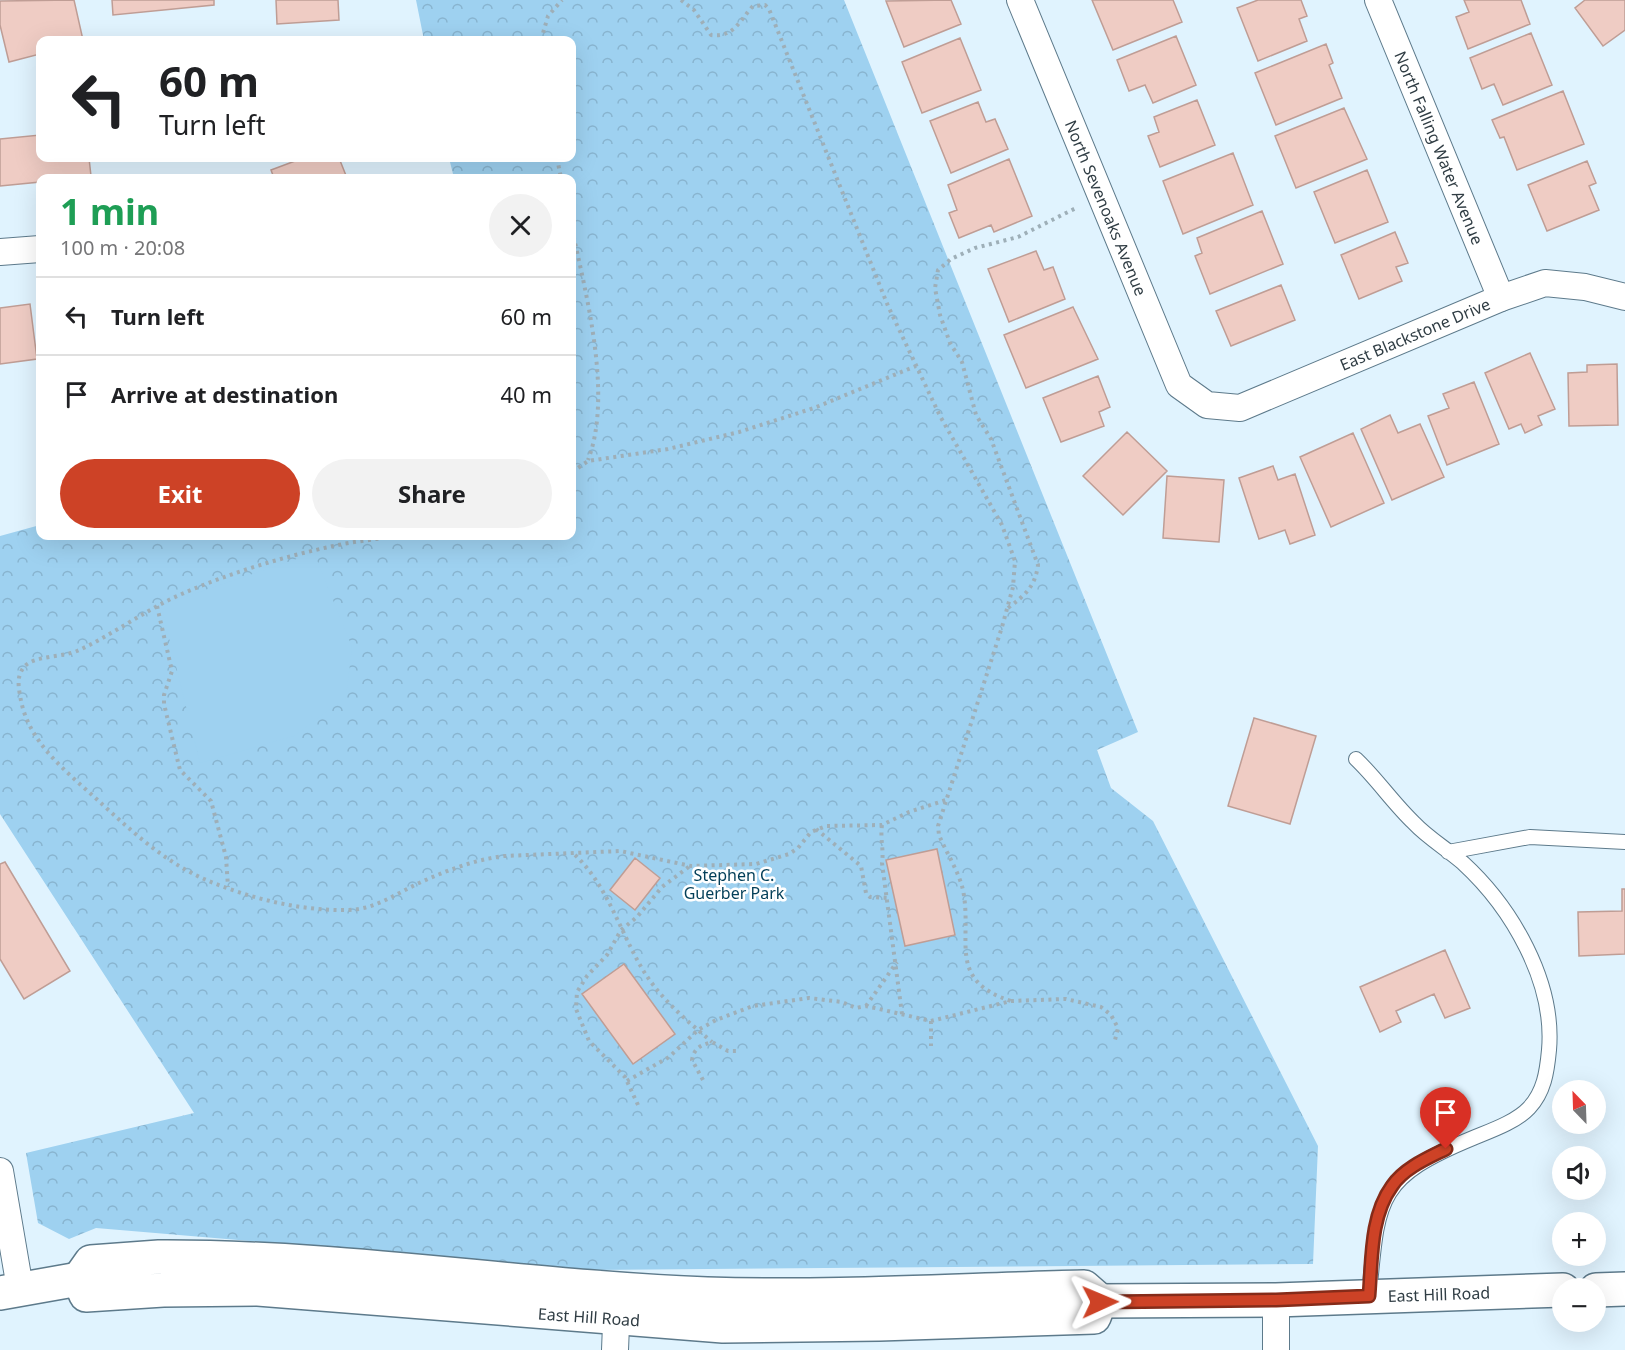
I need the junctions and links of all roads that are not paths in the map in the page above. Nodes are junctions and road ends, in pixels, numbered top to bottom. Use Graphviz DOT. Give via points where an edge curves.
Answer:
graph roads {
  1 [pos="1020,0"];
  2 [pos="1378,0"];
  3 [pos="36,249"];
  4 [pos="0,252"];
  5 [pos="1625,297"];
  6 [pos="1501,298"];
  7 [pos="1207,405"];
  8 [pos="1356,759"];
  9 [pos="1625,842"];
  10 [pos="1448,852"];
  11 [pos="0,1171"];
  12 [pos="1625,1289"];
  13 [pos="10,1290"];
  14 [pos="1552,1290"];
  15 [pos="1606,1290"];
  16 [pos="1369,1296"];
  17 [pos="1276,1300"];
  18 [pos="616,1319"];
  19 [pos="1276,1350"];
  1 -- 7 [label="street, North Sevenoaks Avenue" via="1179,385"];
  2 -- 6 [label="street, North Falling Water Avenue"];
  3 -- 4 [label="street"];
  5 -- 6 [label="street, East Blackstone Drive" via="1545,284"];
  6 -- 7 [label="street, East Blackstone Drive" via="1240,408"];
  8 -- 10 [label="lane" via="1414,823"];
  9 -- 10 [label="lane" via="1530,837"];
  10 -- 16 [label="lane" via="1485,888 1538,968 1551,1033 1547,1074 1527,1110 1415,1166 1393,1185 1375,1227"];
  11 -- 13 [label="street"];
  12 -- 15 [label="street"];
  13 -- 18 [label="street, East Hill Road" via="79,1279 91,1262 224,1257 358,1265"];
  14 -- 16 [label="street, East Hill Road"];
  16 -- 17 [label="street, East Hill Road"];
  17 -- 18 [label="street, East Hill Road" via="1100,1302 1094,1317 1034,1320 723,1326"];
  17 -- 19 [label="street"];
}
